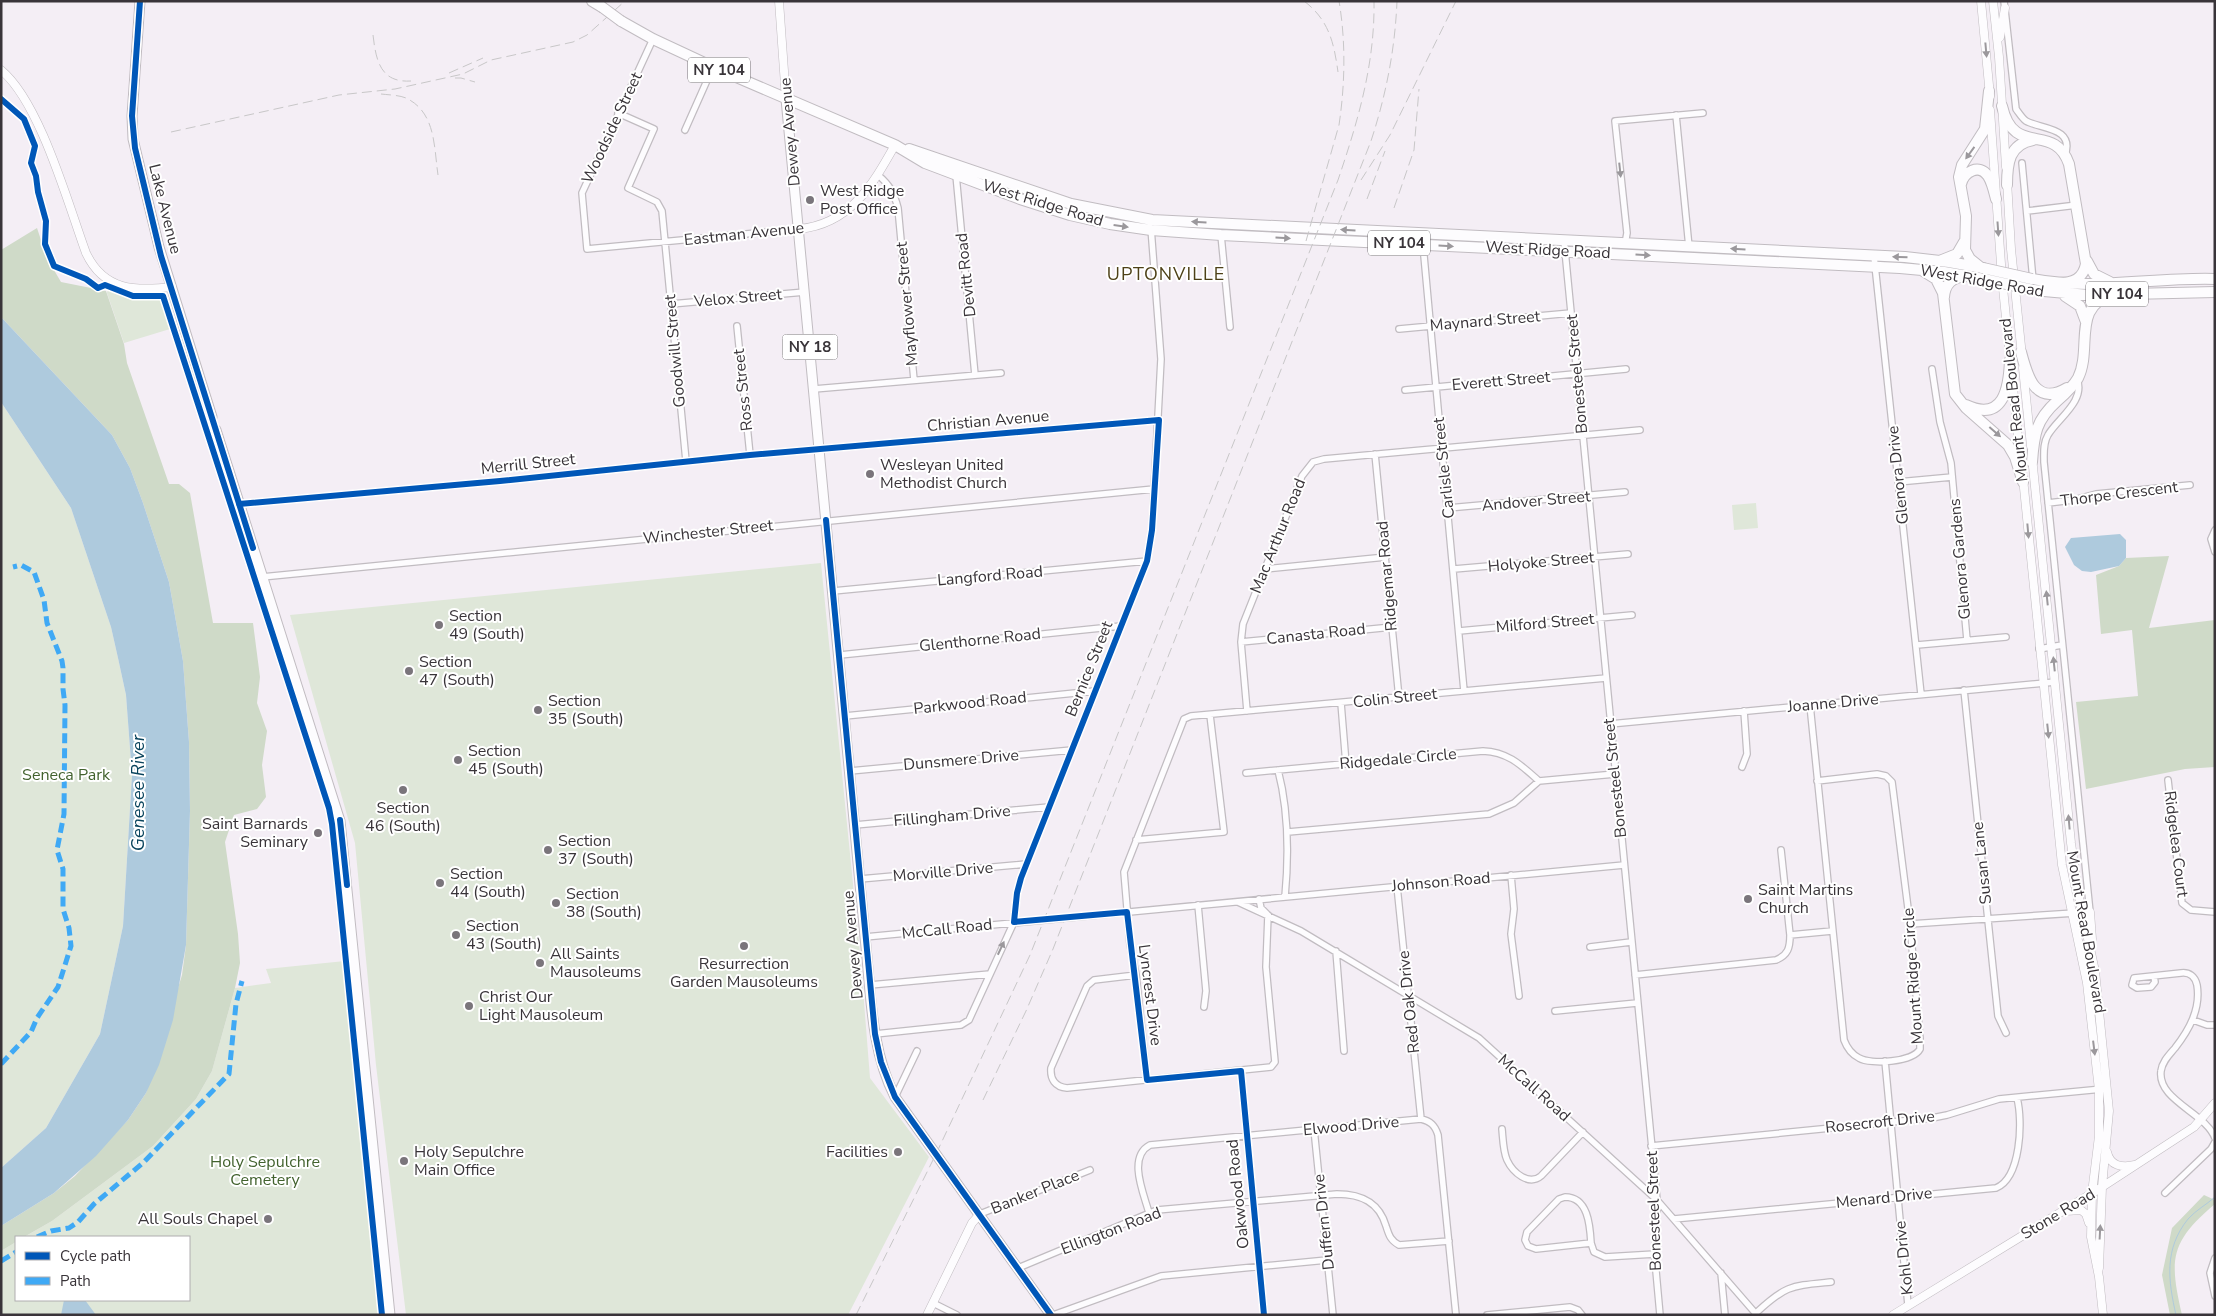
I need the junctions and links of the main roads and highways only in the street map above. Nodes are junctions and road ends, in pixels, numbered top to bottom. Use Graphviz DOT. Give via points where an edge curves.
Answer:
graph roads {
  1 [pos="140,1"];
  2 [pos="592,1"];
  3 [pos="779,1"];
  4 [pos="1982,1"];
  5 [pos="1994,1"];
  6 [pos="2004,5"];
  7 [pos="1999,57"];
  8 [pos="1,70"];
  9 [pos="1989,91"];
  10 [pos="786,99"];
  11 [pos="2002,106"];
  12 [pos="2041,139"];
  13 [pos="895,146"];
  14 [pos="2007,185"];
  15 [pos="1961,190"];
  16 [pos="1996,199"];
  17 [pos="1151,225"];
  18 [pos="799,229"];
  19 [pos="1964,242"];
  20 [pos="1565,246"];
  21 [pos="2086,256"];
  22 [pos="1936,260"];
  23 [pos="1875,262"];
  24 [pos="1983,268"];
  25 [pos="1918,269"];
  26 [pos="1966,276"];
  27 [pos="2202,278"];
  28 [pos="2215,279"];
  29 [pos="2059,283"];
  30 [pos="2118,283"];
  31 [pos="172,288"];
  32 [pos="2215,292"];
  33 [pos="2052,293"];
  34 [pos="2115,294"];
  35 [pos="2127,294"];
  36 [pos="1944,298"];
  37 [pos="2086,327"];
  38 [pos="2021,352"];
  39 [pos="2010,360"];
  40 [pos="2077,379"];
  41 [pos="1958,400"];
  42 [pos="212,417"];
  43 [pos="216,430"];
  44 [pos="2032,462"];
  45 [pos="2023,482"];
  46 [pos="2103,1089"];
  47 [pos="2215,1103"];
  48 [pos="2107,1147"];
  49 [pos="2139,1164"];
  50 [pos="2102,1187"];
  51 [pos="2092,1193"];
  52 [pos="2060,1213"];
  53 [pos="980,1214"];
  54 [pos="2091,1231"];
  55 [pos="2098,1277"];
  56 [pos="390,1315"];
  57 [pos="927,1315"];
  58 [pos="1052,1315"];
  59 [pos="1893,1315"];
  60 [pos="2103,1315"];
  1 -- 31 [label="main road, Lake Avenue" via="133,134 154,230"];
  2 -- 10 [label="highway, West Ridge Road / NY 104, bridge" via="653,39"];
  3 -- 10 [label="main road, Dewey Avenue"];
  4 -- 9 [label="main road, Mount Read Boulevard, one-way"];
  5 -- 7 [label="main road, Mount Read Boulevard"];
  6 -- 7 [label="main road"];
  7 -- 11 [label="main road, Mount Read Boulevard"];
  8 -- 31 [label="main road" via="15,84 29,107 92,265 107,279 128,289"];
  9 -- 15 [label="highway, one-way" via="1984,132 1960,173"];
  9 -- 16 [label="main road, Mount Read Boulevard"];
  10 -- 13 [label="highway, West Ridge Road / NY 104"];
  10 -- 18 [label="main road, Dewey Avenue / NY 18"];
  11 -- 12 [label="highway" via="2014,131 2022,136"];
  11 -- 14 [label="main road, Mount Read Boulevard"];
  12 -- 14 [label="highway" via="2026,141 2014,148 2009,160"];
  12 -- 21 [label="highway" via="2054,144 2065,155 2070,167"];
  13 -- 17 [label="highway, West Ridge Road / NY 104" via="1071,204"];
  13 -- 17 [label="highway, West Ridge Road / NY 104, one-way" via="925,163 1070,215 1110,224"];
  13 -- 18 [label="main road, Eastman Avenue" via="878,175 843,215"];
  14 -- 38 [label="main road, Mount Read Boulevard"];
  15 -- 16 [label="highway" via="1966,174 1980,170 1989,177"];
  15 -- 19 [label="highway" via="1966,216"];
  16 -- 39 [label="main road, Mount Read Boulevard, one-way"];
  20 -- 17 [label="highway, West Ridge Road / NY 104, one-way"];
  17 -- 20 [label="highway, West Ridge Road / NY 104, one-way" via="1221,234 1423,244"];
  18 -- 53 [label="main road, Dewey Avenue / NY 18" via="875,1034 881,1062 896,1097"];
  19 -- 22 [label="highway" via="1955,255"];
  19 -- 24 [label="highway" via="1970,259"];
  20 -- 23 [label="highway, West Ridge Road / NY 104, one-way"];
  23 -- 20 [label="highway, West Ridge Road / NY 104, one-way" via="1689,247"];
  21 -- 29 [label="highway" via="2081,277"];
  21 -- 30 [label="highway" via="2094,274"];
  22 -- 23 [label="highway, West Ridge Road / NY 104, one-way"];
  22 -- 24 [label="highway, West Ridge Road / NY 104"];
  23 -- 25 [label="highway, West Ridge Road / NY 104"];
  24 -- 29 [label="highway, West Ridge Road / NY 104, bridge"];
  25 -- 26 [label="highway, West Ridge Road / NY 104"];
  25 -- 36 [label="highway" via="1936,280"];
  26 -- 33 [label="highway, West Ridge Road / NY 104, bridge"];
  26 -- 36 [label="highway" via="1948,284"];
  27 -- 28 [label="highway, West Ridge Road / NY 104"];
  27 -- 30 [label="highway, West Ridge Road / NY 104"];
  27 -- 35 [label="highway" via="2188,284 2147,288"];
  29 -- 30 [label="highway, West Ridge Road / NY 104"];
  31 -- 42 [label="main road, Lake Avenue"];
  32 -- 35 [label="highway, West Ridge Road / NY 104"];
  33 -- 34 [label="highway, West Ridge Road / NY 104"];
  33 -- 37 [label="highway" via="2066,296 2079,304"];
  34 -- 35 [label="highway, West Ridge Road / NY 104"];
  34 -- 37 [label="highway" via="2094,305"];
  36 -- 41 [label="highway" via="1953,387"];
  37 -- 40 [label="highway"];
  38 -- 40 [label="highway" via="2030,380 2040,391 2058,392"];
  38 -- 44 [label="main road, Mount Read Boulevard"];
  39 -- 41 [label="highway" via="2007,392 1998,404 1981,410"];
  39 -- 45 [label="main road, Mount Read Boulevard"];
  40 -- 44 [label="highway" via="2039,422"];
  41 -- 45 [label="highway, one-way" via="2008,445"];
  43 -- 56 [label="main road" via="340,821"];
  46 -- 44 [label="main road, Mount Read Boulevard, one-way" via="2095,971 2071,844"];
  45 -- 46 [label="main road, Mount Read Boulevard, one-way" via="2062,865 2087,983"];
  46 -- 48 [label="main road, Mount Read Boulevard" via="2109,1125"];
  46 -- 51 [label="main road, Mount Read Boulevard"];
  47 -- 49 [label="main road, Stone Road" via="2194,1128"];
  48 -- 49 [label="main road" via="2110,1160 2115,1164 2126,1167"];
  48 -- 50 [label="main road, Mount Read Boulevard"];
  49 -- 50 [label="main road, Stone Road"];
  50 -- 51 [label="main road, Stone Road"];
  55 -- 50 [label="main road, Mount Read Boulevard, one-way"];
  51 -- 52 [label="main road, Stone Road"];
  51 -- 54 [label="main road, Mount Read Boulevard"];
  52 -- 54 [label="main road" via="2081,1210 2086,1214"];
  52 -- 59 [label="main road, Stone Road"];
  53 -- 57 [label="main road" via="972,1223"];
  53 -- 58 [label="main road, Dewey Avenue / NY 18"];
  54 -- 55 [label="main road, Mount Read Boulevard"];
  55 -- 60 [label="main road, Mount Read Boulevard"];
}
